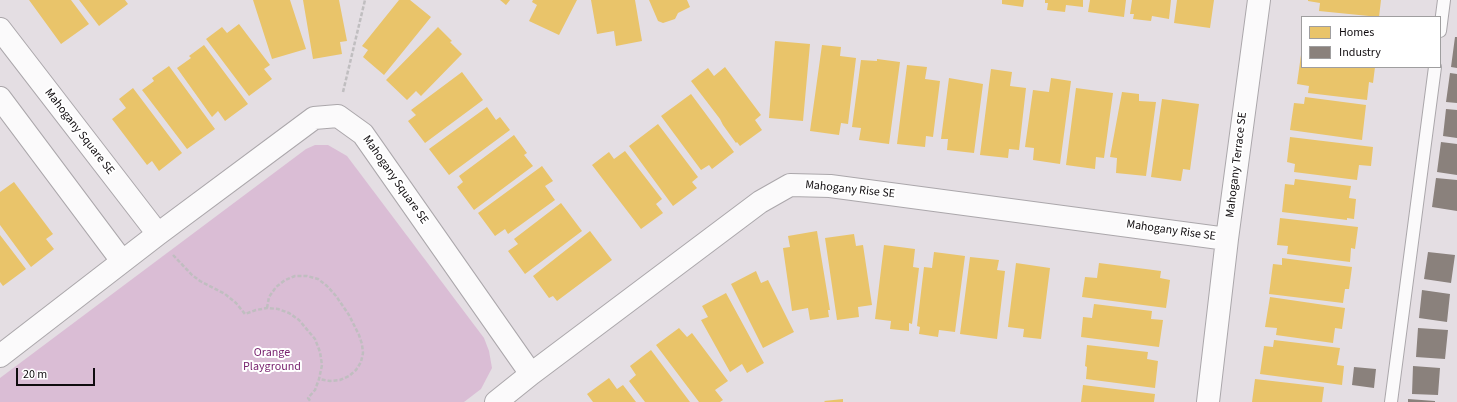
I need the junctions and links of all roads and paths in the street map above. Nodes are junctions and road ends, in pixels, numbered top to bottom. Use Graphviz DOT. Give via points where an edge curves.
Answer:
graph roads {
  1 [pos="365,0"];
  2 [pos="1259,0"];
  3 [pos="1444,0"];
  4 [pos="1441,23"];
  5 [pos="0,29"];
  6 [pos="1435,68"];
  7 [pos="0,98"];
  8 [pos="338,116"];
  9 [pos="158,234"];
  10 [pos="1227,239"];
  11 [pos="178,251"];
  12 [pos="122,261"];
  13 [pos="267,308"];
  14 [pos="0,356"];
  15 [pos="531,374"];
  16 [pos="320,379"];
  17 [pos="311,402"];
  18 [pos="496,402"];
  19 [pos="1208,402"];
  20 [pos="1391,402"];
  1 -- 8 [label="path"];
  2 -- 10 [label="street, Mahogany Terrace SE"];
  3 -- 4 [label="lane"];
  5 -- 9 [label="street, Mahogany Square SE"];
  6 -- 20 [label="lane"];
  7 -- 12 [label="street"];
  8 -- 9 [label="street" via="314,118"];
  8 -- 15 [label="street, Mahogany Square SE" via="363,134"];
  9 -- 12 [label="street"];
  10 -- 15 [label="street, Mahogany Rise SE" via="830,186 790,185 760,202"];
  10 -- 19 [label="street, Mahogany Terrace SE"];
  11 -- 13 [label="path" via="173,255 192,275 225,294 245,314"];
  12 -- 14 [label="street"];
  13 -- 16 [label="path" via="278,309 299,320 315,339 322,365"];
  13 -- 16 [label="path" via="269,297 276,287 284,280 295,276 318,279 336,296 359,335 363,353 361,362 349,376 340,380"];
  15 -- 18 [label="street"];
  16 -- 17 [label="path" via="308,398"];
}
